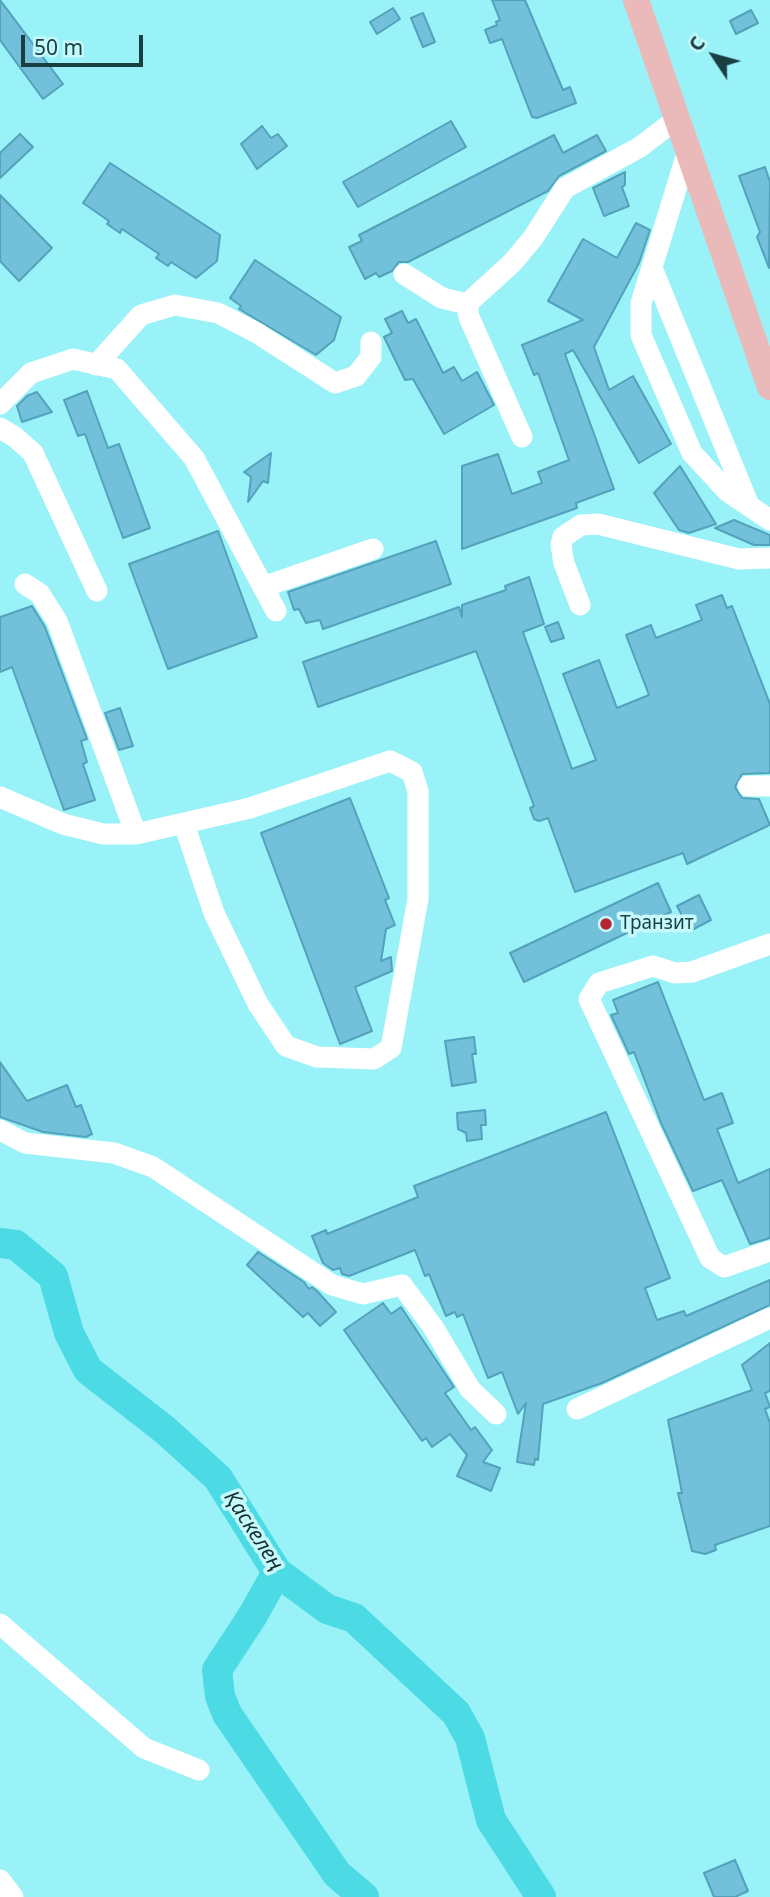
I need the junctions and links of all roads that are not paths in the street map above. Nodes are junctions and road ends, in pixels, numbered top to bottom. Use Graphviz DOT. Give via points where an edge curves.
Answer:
graph roads {
  1 [pos="636,0"];
  2 [pos="675,112"];
  3 [pos="688,150"];
  4 [pos="652,268"];
  5 [pos="404,274"];
  6 [pos="467,304"];
  7 [pos="371,342"];
  8 [pos="96,365"];
  9 [pos="770,387"];
  10 [pos="0,404"];
  11 [pos="0,428"];
  12 [pos="522,437"];
  13 [pos="748,503"];
  14 [pos="770,520"];
  15 [pos="373,549"];
  16 [pos="770,558"];
  17 [pos="25,584"];
  18 [pos="262,587"];
  19 [pos="97,591"];
  20 [pos="580,606"];
  21 [pos="276,611"];
  22 [pos="748,786"];
  23 [pos="770,786"];
  24 [pos="0,797"];
  25 [pos="184,824"];
  26 [pos="136,834"];
  27 [pos="770,944"];
  28 [pos="0,1130"];
  29 [pos="770,1251"];
  30 [pos="770,1318"];
  31 [pos="577,1409"];
  32 [pos="496,1414"];
  33 [pos="0,1624"];
  34 [pos="199,1770"];
  35 [pos="0,1880"];
  36 [pos="13,1897"];
  1 -- 2 [label="main road"];
  2 -- 3 [label="main road"];
  2 -- 6 [label="street" via="640,147 565,188 519,254"];
  3 -- 4 [label="street"];
  3 -- 9 [label="main road"];
  4 -- 13 [label="street"];
  4 -- 13 [label="street" via="641,303 641,335 692,453 727,491"];
  5 -- 6 [label="street" via="442,299"];
  6 -- 12 [label="street" via="468,317"];
  7 -- 8 [label="street" via="370,357 356,376 335,383 218,313 175,305 141,315"];
  8 -- 10 [label="street" via="73,359 31,373"];
  8 -- 18 [label="street" via="117,369 194,458"];
  11 -- 19 [label="street" via="33,453"];
  13 -- 14 [label="street"];
  15 -- 18 [label="street"];
  16 -- 20 [label="street" via="739,559 598,524 581,525 563,537 561,545"];
  17 -- 26 [label="street" via="40,594 57,621"];
  18 -- 21 [label="street"];
  22 -- 23 [label="street"];
  24 -- 26 [label="street" via="64,824 103,834"];
  25 -- 25 [label="street" via="214,913 258,1004 286,1046 317,1057 374,1059 391,1048 418,899 418,791 412,772 390,761 250,808"];
  25 -- 26 [label="street"];
  27 -- 29 [label="street" via="692,972 675,973 653,966 599,983 589,999 710,1258 724,1267"];
  28 -- 32 [label="street" via="25,1143 114,1153 153,1167 332,1285 363,1294 402,1285 470,1389"];
  30 -- 31 [label="street"];
  33 -- 34 [label="street" via="144,1748"];
  35 -- 36 [label="street"];
}
